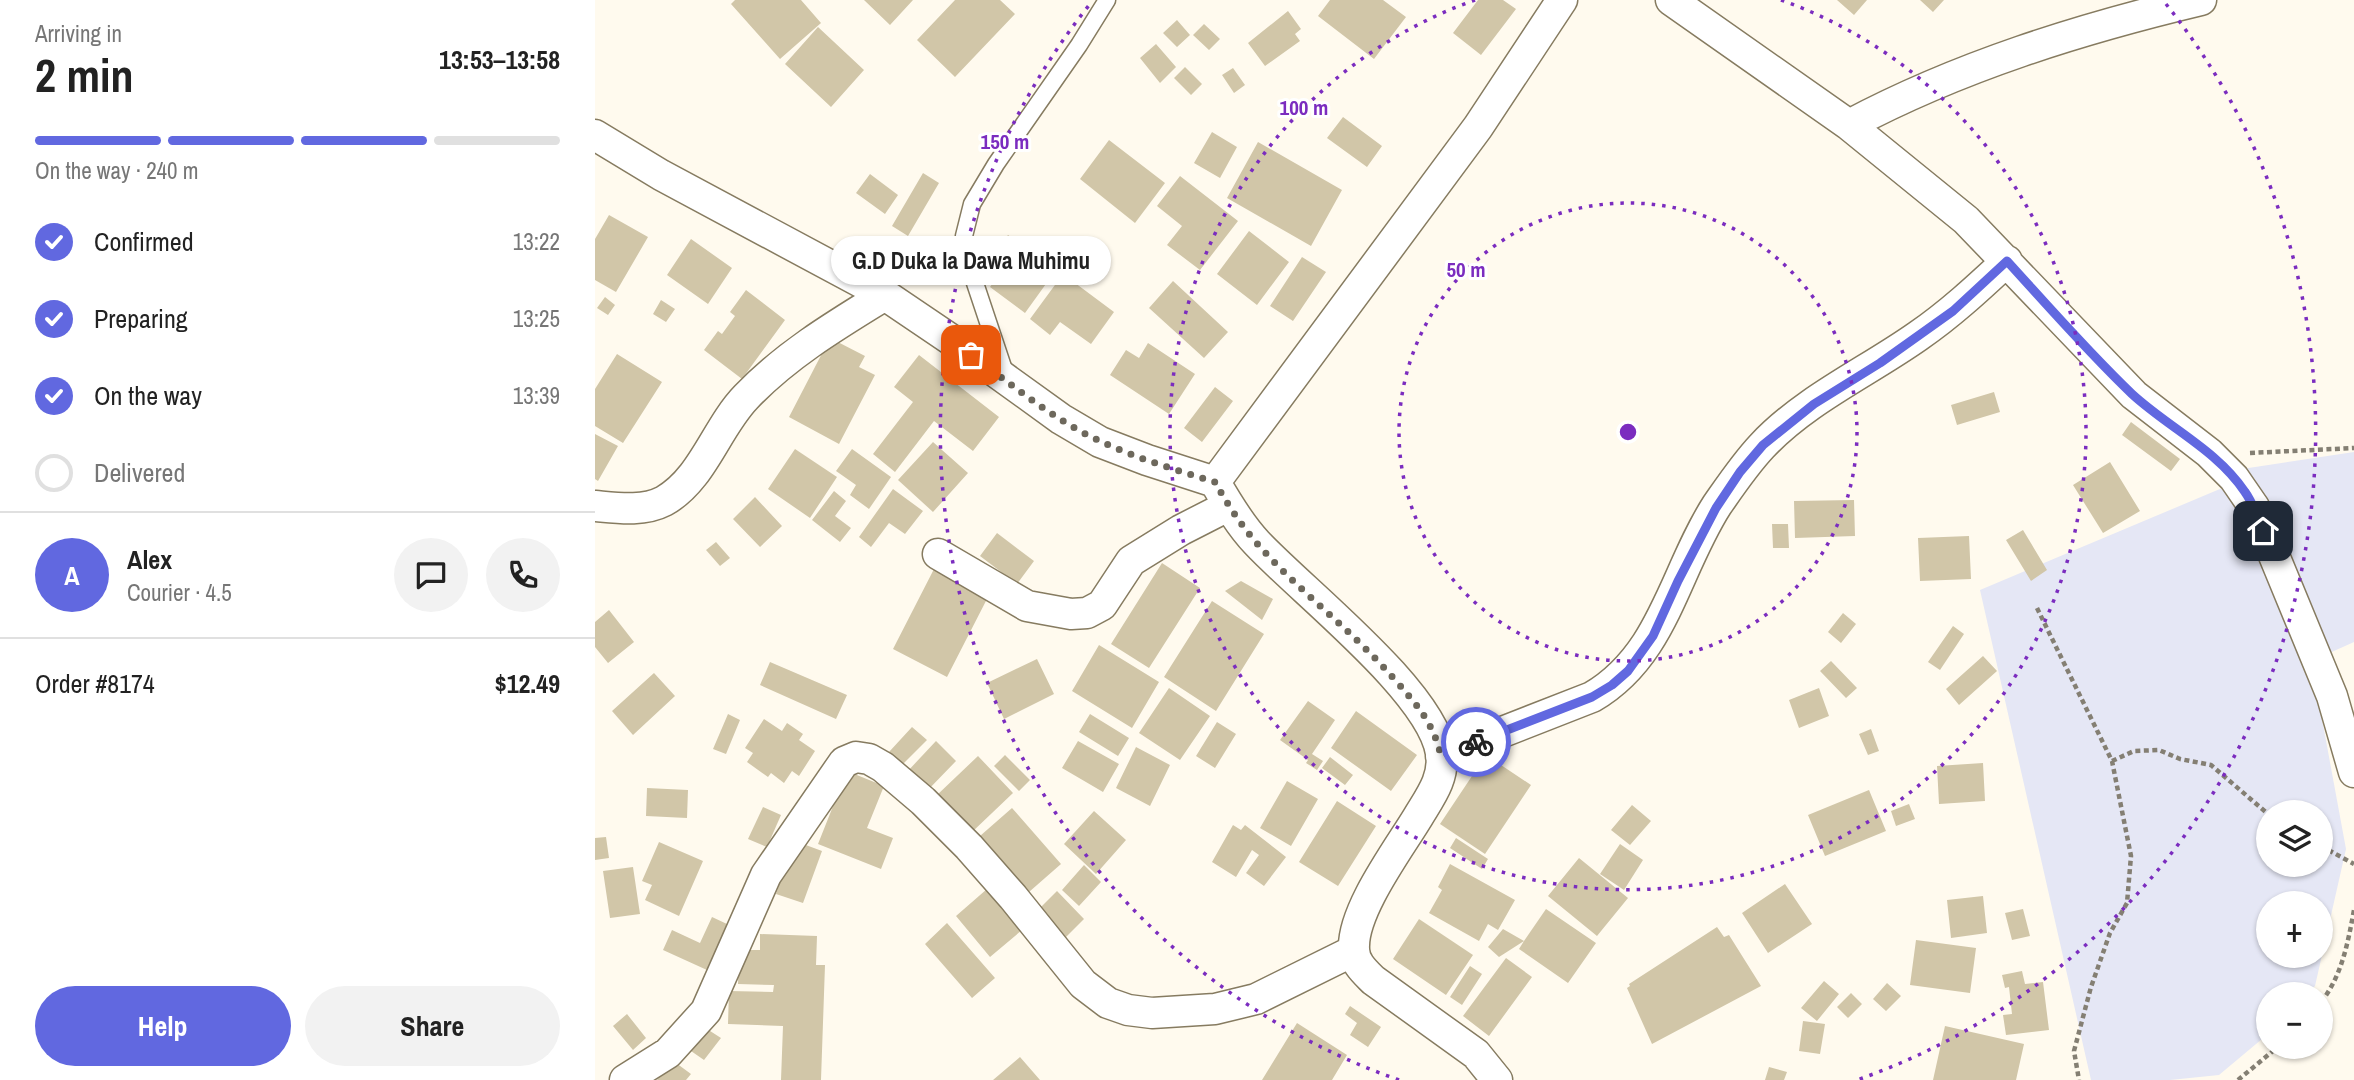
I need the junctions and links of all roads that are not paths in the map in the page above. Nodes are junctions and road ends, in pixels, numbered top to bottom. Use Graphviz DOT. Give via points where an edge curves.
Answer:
graph roads {
  1 [pos="1107,0"];
  2 [pos="1562,0"];
  3 [pos="1671,0"];
  4 [pos="2201,0"];
  5 [pos="1849,125"];
  6 [pos="595,135"];
  7 [pos="2007,261"];
  8 [pos="885,295"];
  9 [pos="1009,382"];
  10 [pos="1221,494"];
  11 [pos="595,506"];
  12 [pos="938,554"];
  13 [pos="1441,756"];
  14 [pos="2354,772"];
  15 [pos="1353,951"];
  16 [pos="625,1080"];
  17 [pos="1497,1080"];
  1 -- 9 [label="lane" via="972,204 964,236 971,271"];
  2 -- 10 [label="street"];
  3 -- 5 [label="street"];
  4 -- 5 [label="street" via="2011,54 1890,103"];
  5 -- 7 [label="street" via="1966,220"];
  6 -- 8 [label="street"];
  7 -- 13 [label="street" via="1953,311 1814,404 1763,445 1716,508 1653,636 1612,685"];
  7 -- 14 [label="street" via="2134,395 2209,453 2245,492 2332,696"];
  8 -- 9 [label="street"];
  8 -- 11 [label="street" via="797,353 747,396 682,488 644,508"];
  9 -- 10 [label="street" via="1100,442"];
  10 -- 12 [label="street" via="1181,530 1131,561 1102,605 1087,613 1027,607"];
  10 -- 13 [label="street" via="1255,541 1354,635 1404,690 1429,720"];
  13 -- 15 [label="street" via="1439,782 1372,891 1357,925"];
  15 -- 16 [label="street" via="1256,999 1215,1009 1152,1013 1108,1003 1083,984 1013,897 923,801 883,767 856,757 844,762 766,875 706,1011 668,1053"];
  15 -- 17 [label="street" via="1373,980 1476,1054"];
}
